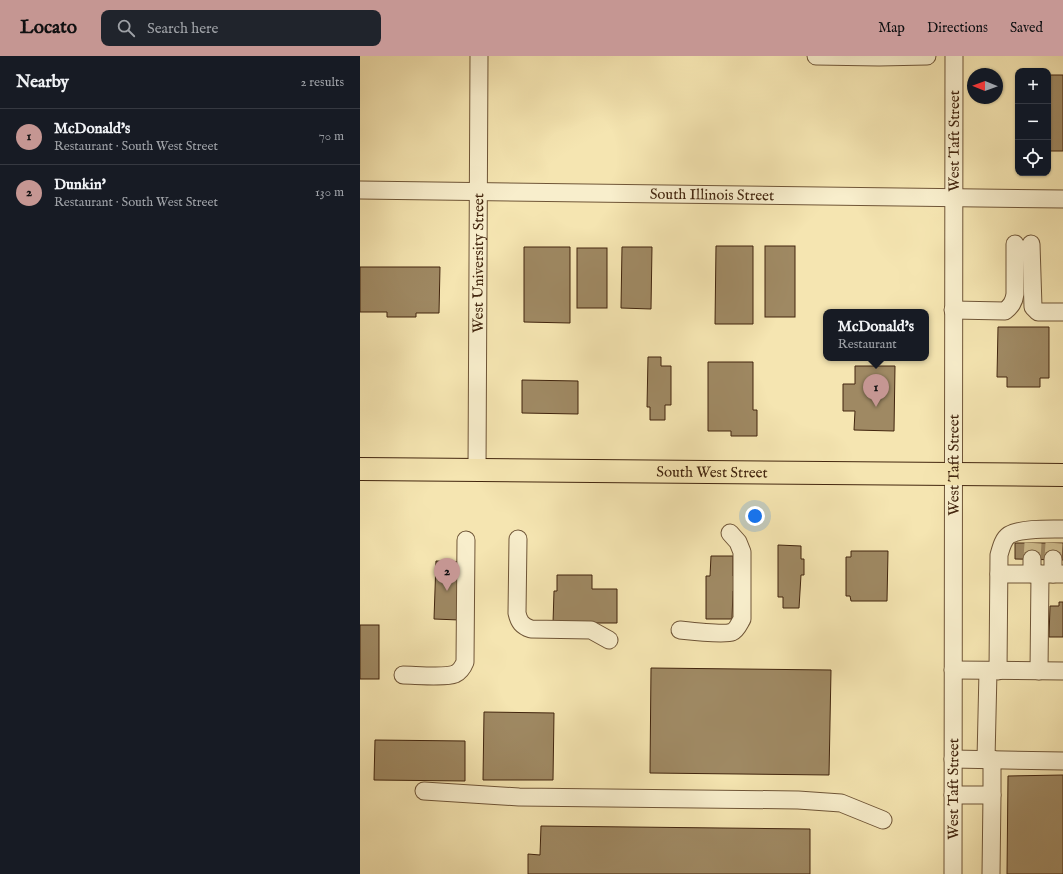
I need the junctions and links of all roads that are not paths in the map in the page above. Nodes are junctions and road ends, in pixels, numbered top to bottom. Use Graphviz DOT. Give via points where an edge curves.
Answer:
graph roads {
  1 [pos="479,56"];
  2 [pos="816,56"];
  3 [pos="927,56"];
  4 [pos="954,56"];
  5 [pos="360,190"];
  6 [pos="478,191"];
  7 [pos="954,197"];
  8 [pos="1063,199"];
  9 [pos="953,310"];
  10 [pos="1063,312"];
  11 [pos="360,469"];
  12 [pos="477,471"];
  13 [pos="953,475"];
  14 [pos="1063,475"];
  15 [pos="730,533"];
  16 [pos="518,539"];
  17 [pos="466,540"];
  18 [pos="1046,554"];
  19 [pos="999,574"];
  20 [pos="680,630"];
  21 [pos="609,640"];
  22 [pos="953,670"];
  23 [pos="993,671"];
  24 [pos="1039,671"];
  25 [pos="1063,671"];
  26 [pos="403,675"];
  27 [pos="953,759"];
  28 [pos="989,759"];
  29 [pos="1063,761"];
  30 [pos="424,792"];
  31 [pos="992,795"];
  32 [pos="953,796"];
  33 [pos="883,820"];
  34 [pos="953,874"];
  35 [pos="991,874"];
  1 -- 6 [label="street, West University Street"];
  2 -- 3 [label="street"];
  4 -- 7 [label="street, West Taft Street"];
  5 -- 6 [label="street, South Illinois Street"];
  6 -- 7 [label="street, South Illinois Street"];
  6 -- 12 [label="street, West University Street"];
  7 -- 8 [label="street, South Illinois Street"];
  7 -- 9 [label="street, West Taft Street"];
  9 -- 10 [label="street" via="1005,311 1009,308 1014,300 1023,244 1033,307 1038,312"];
  9 -- 13 [label="street, West Taft Street"];
  11 -- 12 [label="main road, South West Street"];
  12 -- 13 [label="main road, South West Street"];
  13 -- 14 [label="main road, South West Street"];
  13 -- 22 [label="street, West Taft Street"];
  15 -- 20 [label="street" via="742,552 742,619 732,632"];
  16 -- 21 [label="street" via="517,613 520,623 530,629 591,630"];
  17 -- 26 [label="street" via="463,667 449,675"];
  18 -- 19 [label="street"];
  18 -- 19 [label="street" via="1009,536 1003,543 999,555"];
  18 -- 24 [label="street"];
  19 -- 23 [label="street"];
  22 -- 23 [label="street"];
  22 -- 27 [label="street, West Taft Street"];
  23 -- 24 [label="street"];
  23 -- 28 [label="street"];
  24 -- 25 [label="street"];
  27 -- 28 [label="street"];
  27 -- 32 [label="street, West Taft Street"];
  28 -- 29 [label="street"];
  28 -- 31 [label="street"];
  30 -- 33 [label="street" via="519,797 798,800 840,804"];
  31 -- 32 [label="street"];
  31 -- 35 [label="street"];
  32 -- 34 [label="street, West Taft Street"];
}
